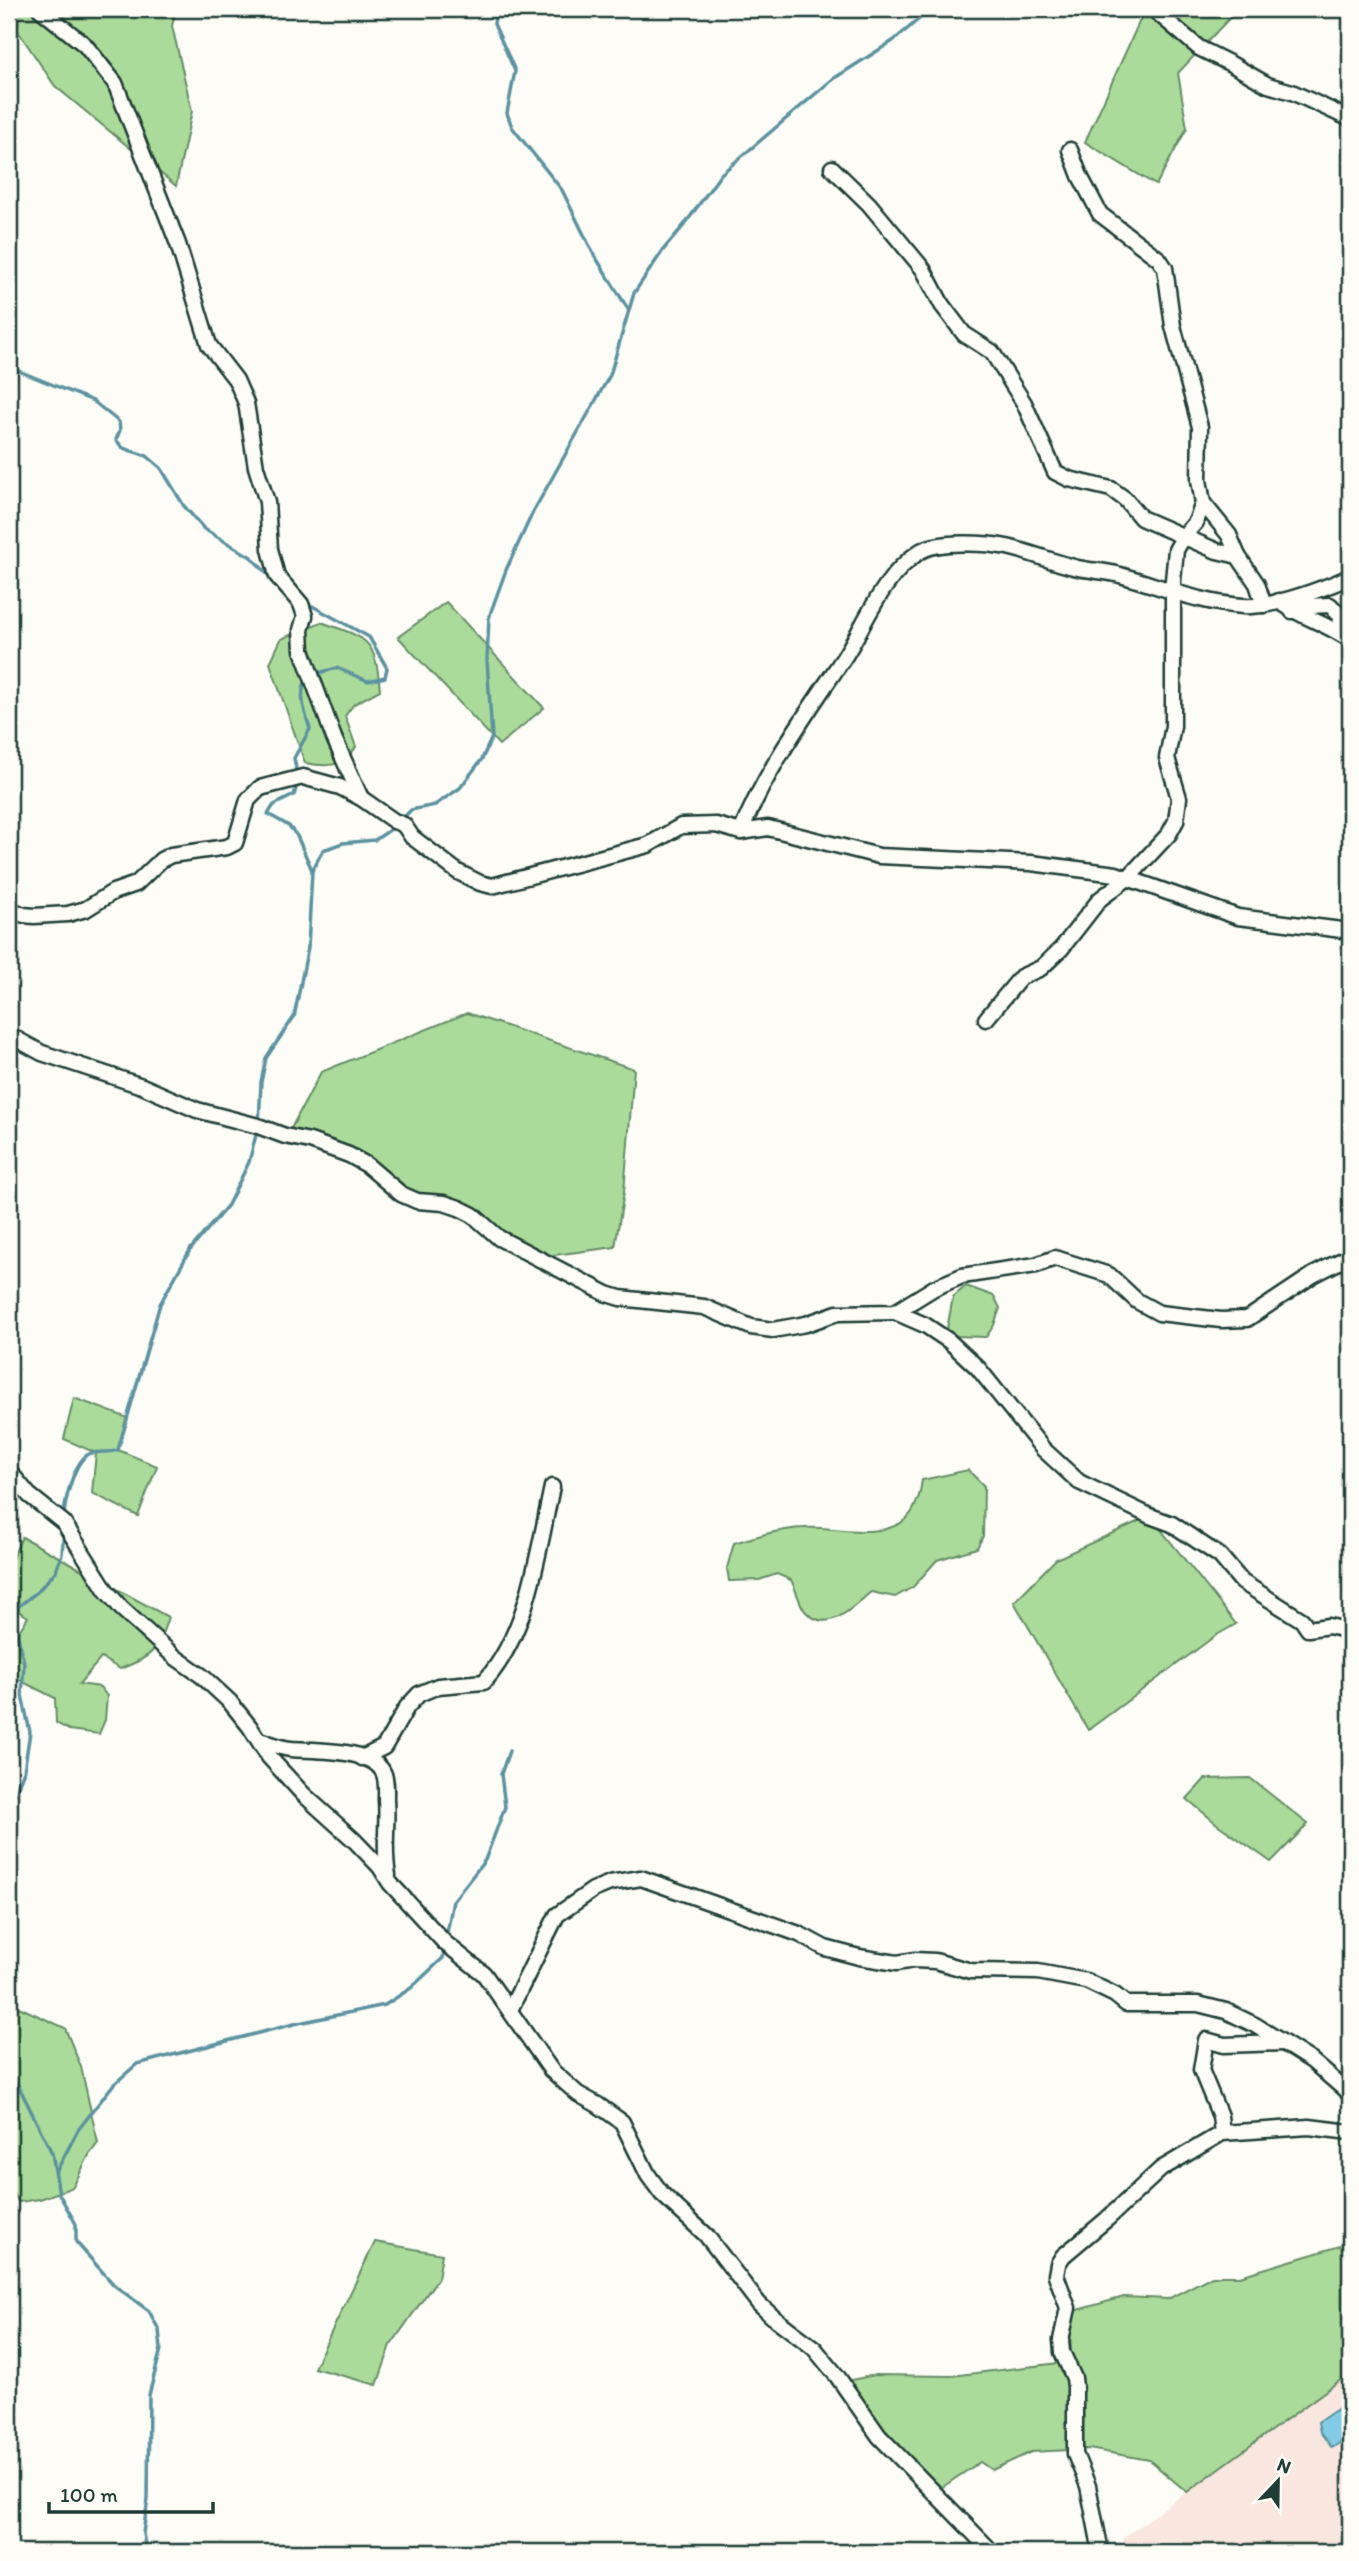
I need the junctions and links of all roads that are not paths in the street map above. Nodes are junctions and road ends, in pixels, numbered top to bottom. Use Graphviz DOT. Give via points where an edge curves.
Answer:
graph roads {
  1 [pos="40,9"];
  2 [pos="1153,9"];
  3 [pos="1350,119"];
  4 [pos="1070,150"];
  5 [pos="832,167"];
  6 [pos="1203,503"];
  7 [pos="1184,536"];
  8 [pos="1238,556"];
  9 [pos="1350,577"];
  10 [pos="1174,591"];
  11 [pos="1279,601"];
  12 [pos="1264,605"];
  13 [pos="1345,636"];
  14 [pos="361,798"];
  15 [pos="741,832"];
  16 [pos="1128,878"];
  17 [pos="9,909"];
  18 [pos="1350,931"];
  19 [pos="986,1019"];
  20 [pos="9,1035"];
  21 [pos="1350,1256"];
  22 [pos="895,1312"];
  23 [pos="9,1471"];
  24 [pos="552,1487"];
  25 [pos="1350,1631"];
  26 [pos="259,1740"];
  27 [pos="362,1758"];
  28 [pos="390,1883"];
  29 [pos="510,2010"];
  30 [pos="1283,2043"];
  31 [pos="1350,2094"];
  32 [pos="1350,2132"];
  33 [pos="1222,2133"];
  34 [pos="992,2552"];
  35 [pos="1101,2552"];
  1 -- 14 [label="street" via="85,45 115,83 178,244 209,345 236,380 246,403 277,576 301,604 305,616 302,650"];
  2 -- 3 [label="street" via="1199,48 1268,85"];
  4 -- 6 [label="street" via="1100,214 1165,268 1174,326 1200,426"];
  5 -- 7 [label="street" via="923,269 964,334 992,352 1024,402 1055,472 1111,489 1141,518"];
  6 -- 7 [label="street"];
  6 -- 8 [label="street"];
  7 -- 8 [label="street"];
  7 -- 10 [label="street" via="1176,550"];
  8 -- 12 [label="street" via="1257,584"];
  9 -- 11 [label="street"];
  10 -- 12 [label="street" via="1242,606"];
  10 -- 15 [label="street" via="1006,547 927,547 882,589 749,811"];
  10 -- 16 [label="street" via="1173,726 1167,758 1179,798 1177,814 1169,834"];
  11 -- 12 [label="street"];
  11 -- 13 [label="street"];
  14 -- 15 [label="street" via="404,825 412,837 458,872 492,886 648,845 681,826 716,825"];
  14 -- 17 [label="street" via="303,777 260,788 247,800 235,843 171,855 136,884 86,909 34,916"];
  15 -- 16 [label="street" via="768,828 879,856 1031,863"];
  16 -- 18 [label="street" via="1238,917"];
  16 -- 19 [label="street" via="1100,899 1041,968 1021,977"];
  20 -- 22 [label="street" via="42,1053 142,1086 197,1110 349,1155 401,1194 459,1208 499,1238 607,1294 704,1307 751,1327 773,1330 837,1313"];
  21 -- 22 [label="street" via="1247,1319 1159,1313 1137,1301 1109,1275 1055,1258 962,1276"];
  22 -- 25 [label="street" via="949,1341 978,1368 1043,1449 1079,1482 1172,1524 1206,1545 1242,1583 1302,1620 1308,1629 1329,1626"];
  23 -- 26 [label="street" via="29,1495 64,1522 121,1608 230,1702"];
  24 -- 27 [label="street" via="528,1593 496,1669 484,1682 438,1686 419,1694 384,1747"];
  26 -- 27 [label="street" via="288,1749 334,1751"];
  26 -- 28 [label="street" via="269,1757 380,1867"];
  27 -- 28 [label="street" via="385,1775 384,1855"];
  28 -- 29 [label="street" via="445,1943 484,1974"];
  29 -- 30 [label="street" via="557,1915 593,1890 640,1878 859,1958 935,1961 971,1971 1038,1972 1086,1981 1126,2004 1198,2004 1226,2011"];
  29 -- 34 [label="street" via="551,2070 622,2122 662,2194 705,2235 766,2311 814,2348 879,2436"];
  30 -- 31 [label="street"];
  30 -- 33 [label="street" via="1224,2045 1206,2040 1201,2070"];
  32 -- 33 [label="street" via="1309,2127"];
  33 -- 35 [label="street" via="1161,2169 1058,2264 1056,2275 1068,2308 1061,2331 1062,2352 1074,2378 1075,2454 1088,2486"];
}
